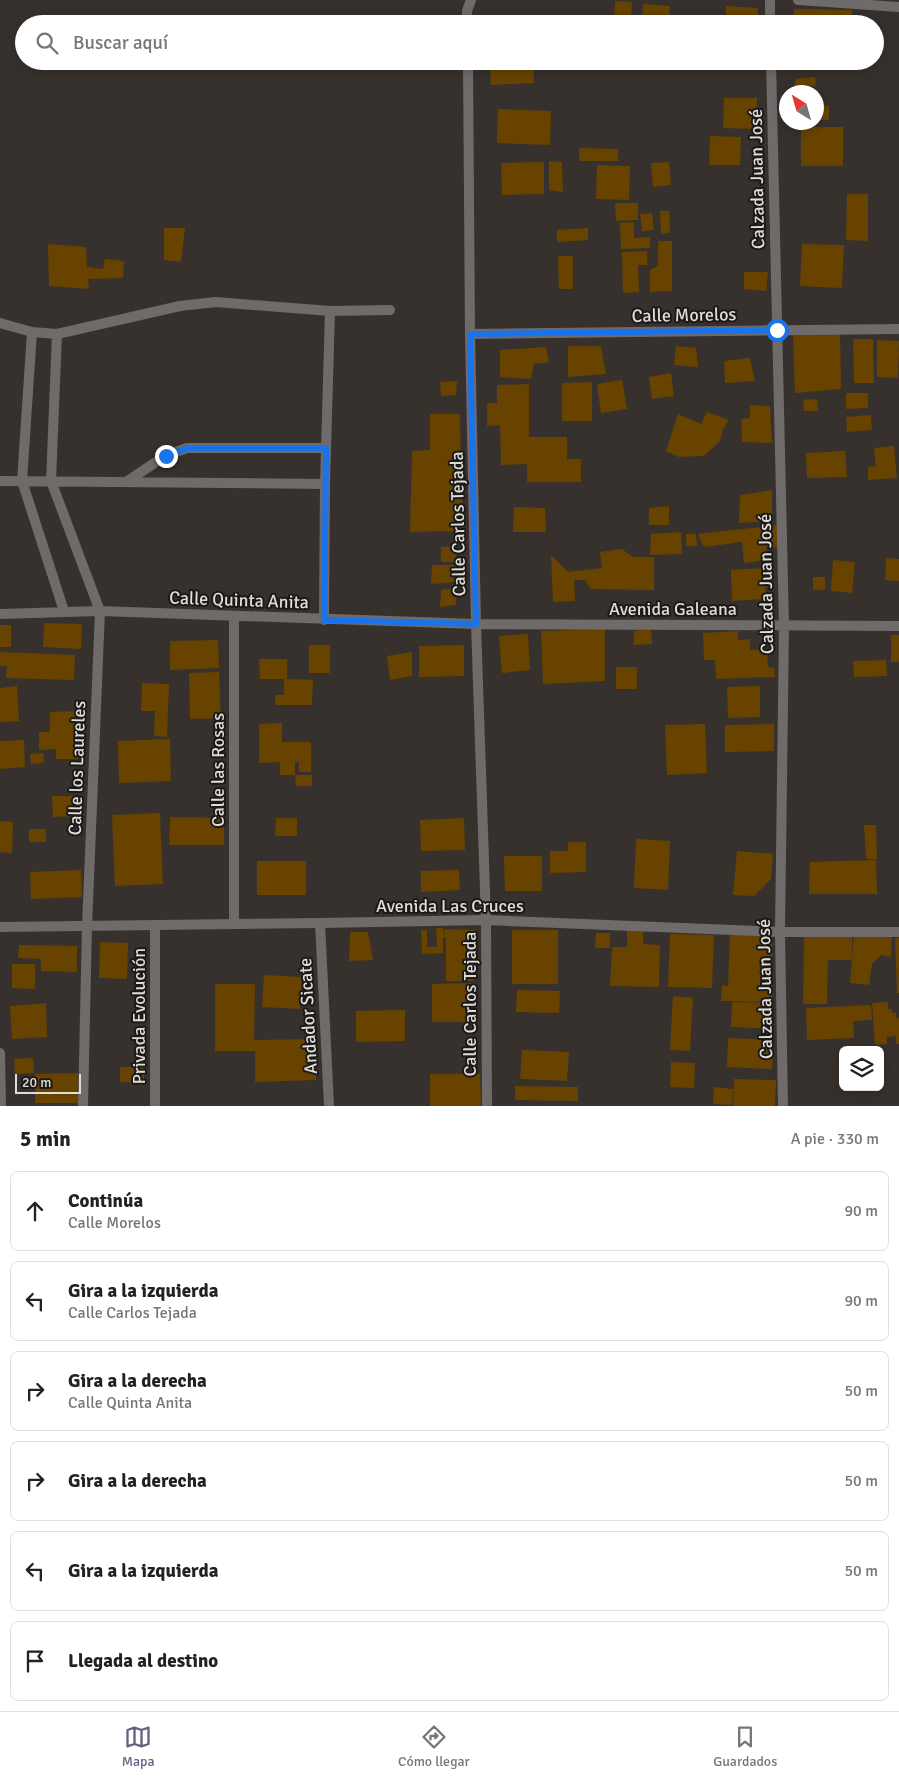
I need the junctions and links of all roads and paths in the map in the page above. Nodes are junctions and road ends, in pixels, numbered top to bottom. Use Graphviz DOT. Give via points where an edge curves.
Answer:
graph roads {
  1 [pos="471,0"];
  2 [pos="770,0"];
  3 [pos="798,0"];
  4 [pos="899,8"];
  5 [pos="467,15"];
  6 [pos="770,15"];
  7 [pos="468,70"];
  8 [pos="771,70"];
  9 [pos="390,310"];
  10 [pos="330,311"];
  11 [pos="0,323"];
  12 [pos="899,329"];
  13 [pos="777,330"];
  14 [pos="32,332"];
  15 [pos="57,334"];
  16 [pos="470,334"];
  17 [pos="326,448"];
  18 [pos="0,481"];
  19 [pos="22,481"];
  20 [pos="51,481"];
  21 [pos="125,482"];
  22 [pos="325,484"];
  23 [pos="64,611"];
  24 [pos="100,611"];
  25 [pos="0,614"];
  26 [pos="234,616"];
  27 [pos="324,620"];
  28 [pos="476,624"];
  29 [pos="784,626"];
  30 [pos="899,626"];
  31 [pos="486,920"];
  32 [pos="320,923"];
  33 [pos="234,924"];
  34 [pos="156,925"];
  35 [pos="87,926"];
  36 [pos="0,927"];
  37 [pos="780,932"];
  38 [pos="899,932"];
  39 [pos="0,1053"];
  40 [pos="1,1106"];
  41 [pos="83,1106"];
  42 [pos="155,1106"];
  43 [pos="329,1106"];
  44 [pos="487,1106"];
  45 [pos="783,1106"];
  1 -- 5 [label="street"];
  2 -- 6 [label="street"];
  3 -- 4 [label="street"];
  7 -- 16 [label="street, Calle Carlos Tejada"];
  8 -- 13 [label="street, Calzada Juan José"];
  9 -- 10 [label="street"];
  10 -- 15 [label="street" via="216,302 180,306"];
  10 -- 17 [label="street"];
  11 -- 14 [label="street"];
  12 -- 13 [label="street, Calle Morelos"];
  13 -- 16 [label="street, Calle Morelos"];
  13 -- 29 [label="street, Calzada Juan José"];
  14 -- 15 [label="street"];
  14 -- 19 [label="street"];
  15 -- 20 [label="street"];
  16 -- 28 [label="street, Calle Carlos Tejada"];
  17 -- 21 [label="street" via="187,448 166,456"];
  17 -- 22 [label="street"];
  18 -- 19 [label="street"];
  19 -- 20 [label="street"];
  19 -- 23 [label="street"];
  20 -- 21 [label="street"];
  20 -- 24 [label="street"];
  21 -- 22 [label="street"];
  22 -- 27 [label="street"];
  23 -- 24 [label="street, Calle Quinta Anita"];
  23 -- 25 [label="street, Calle Quinta Anita"];
  24 -- 26 [label="street, Calle Quinta Anita"];
  24 -- 35 [label="street, Calle los Laureles"];
  26 -- 27 [label="street, Calle Quinta Anita"];
  26 -- 33 [label="street, Calle las Rosas"];
  27 -- 28 [label="street, Calle Quinta Anita"];
  28 -- 29 [label="street, Avenida Galeana"];
  28 -- 31 [label="street, Calle Carlos Tejada"];
  29 -- 30 [label="street, Avenida Galeana"];
  29 -- 37 [label="street, Calzada Juan José"];
  31 -- 32 [label="street, Avenida Las Cruces"];
  31 -- 37 [label="street, Avenida Las Cruces"];
  31 -- 44 [label="street, Calle Carlos Tejada"];
  32 -- 33 [label="street, Avenida Las Cruces"];
  32 -- 43 [label="street, Andador Sicate"];
  33 -- 34 [label="street, Avenida Las Cruces"];
  34 -- 35 [label="street, Avenida Las Cruces"];
  34 -- 42 [label="street, Privada Evolución"];
  35 -- 36 [label="street, Avenida Las Cruces"];
  35 -- 41 [label="street, Calle los Laureles"];
  37 -- 38 [label="street, Avenida Las Cruces"];
  37 -- 45 [label="street, Calzada Juan José"];
  39 -- 40 [label="street"];
}
